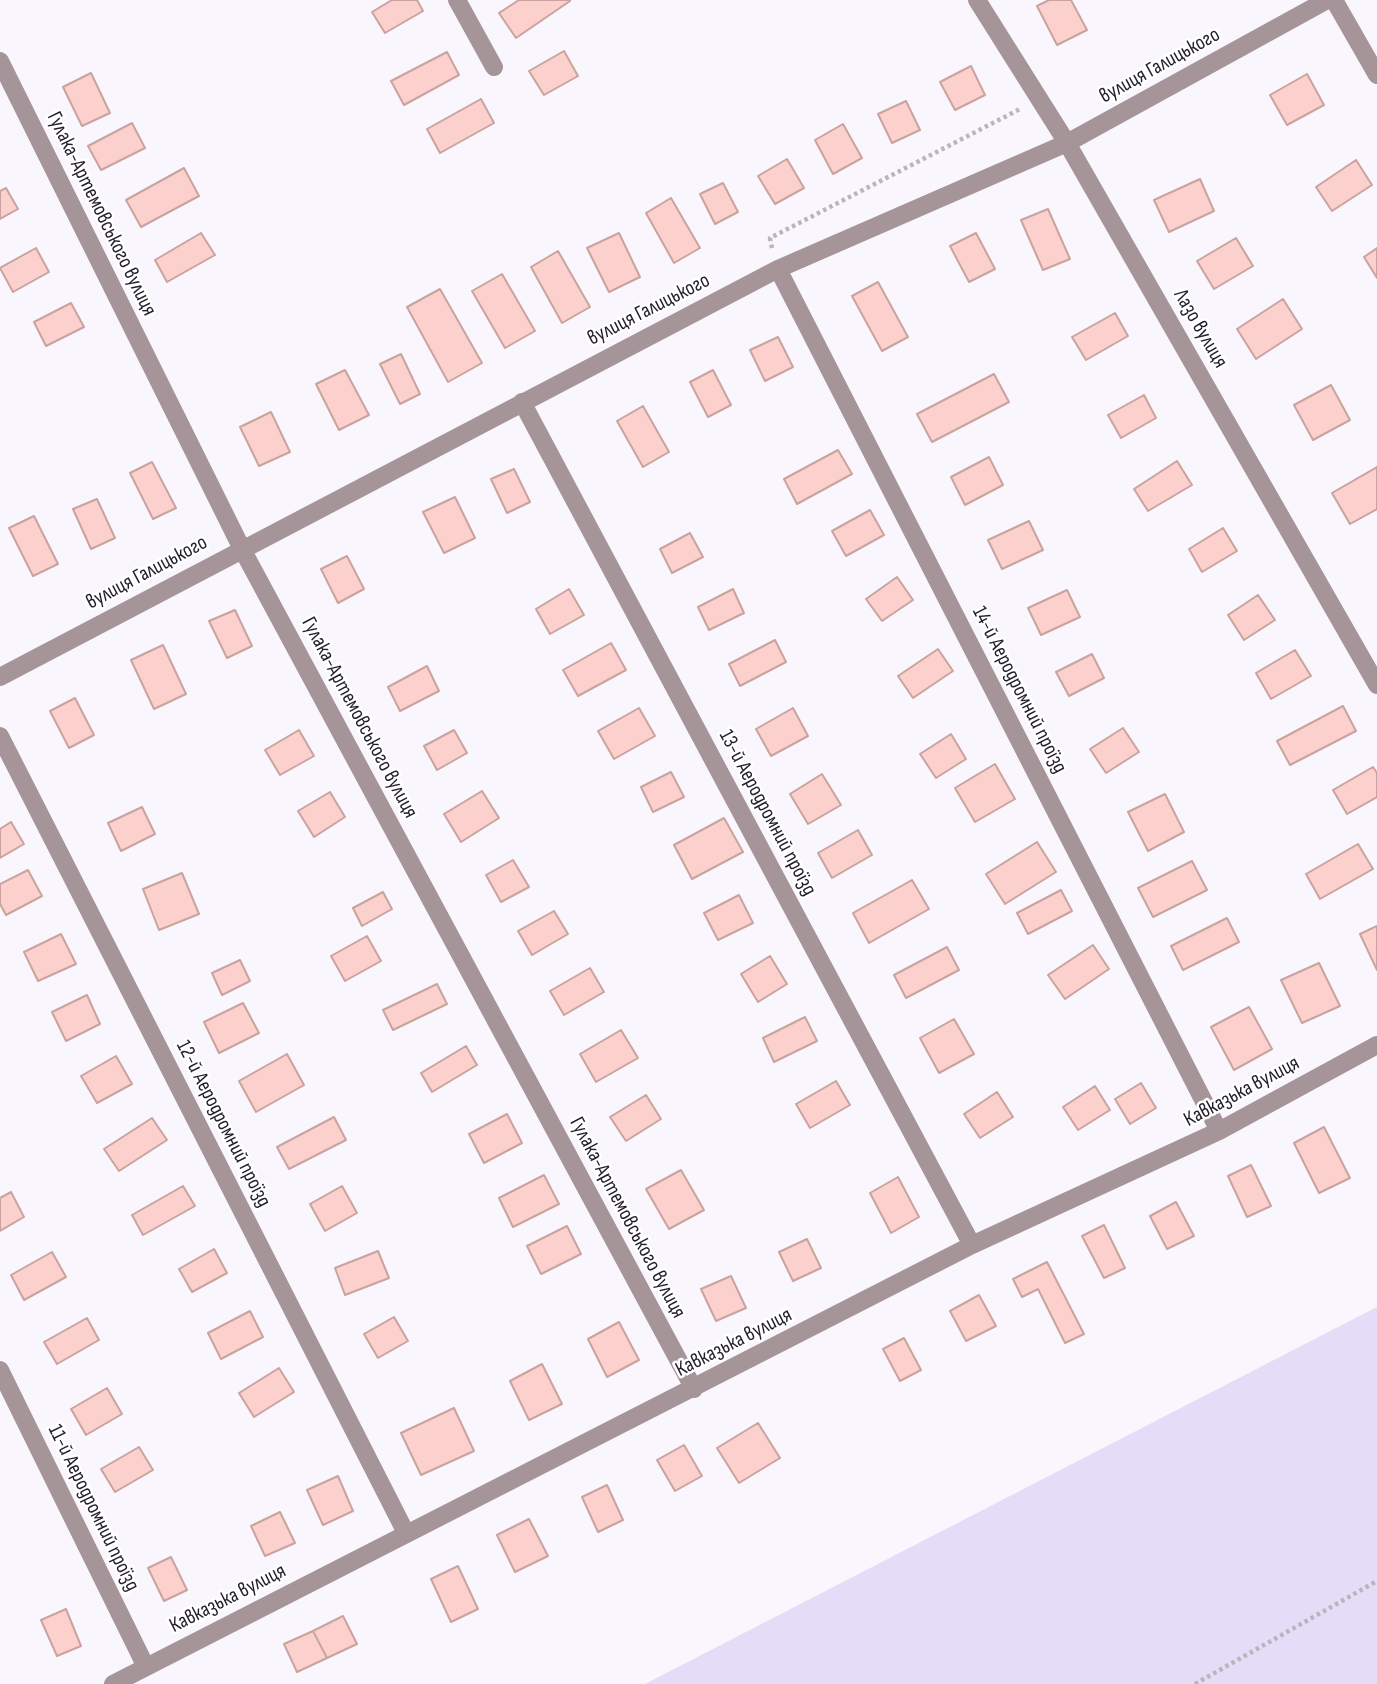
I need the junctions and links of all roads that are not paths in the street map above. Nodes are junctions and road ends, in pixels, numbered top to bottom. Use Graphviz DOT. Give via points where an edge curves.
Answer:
graph roads {
  1 [pos="457,0"];
  2 [pos="977,0"];
  3 [pos="1328,0"];
  4 [pos="1334,0"];
  5 [pos="1308,4"];
  6 [pos="0,61"];
  7 [pos="494,66"];
  8 [pos="1377,75"];
  9 [pos="1067,143"];
  10 [pos="778,270"];
  11 [pos="522,402"];
  12 [pos="242,549"];
  13 [pos="0,677"];
  14 [pos="1377,685"];
  15 [pos="0,736"];
  16 [pos="1377,1045"];
  17 [pos="1219,1131"];
  18 [pos="972,1245"];
  19 [pos="0,1370"];
  20 [pos="694,1389"];
  21 [pos="406,1533"];
  22 [pos="146,1667"];
  23 [pos="113,1684"];
  1 -- 7 [label="street"];
  2 -- 9 [label="street, Лазо вулиця"];
  3 -- 5 [label="street, вулиця Галицького"];
  4 -- 8 [label="street"];
  5 -- 9 [label="street, вулиця Галицького"];
  6 -- 12 [label="street, Гулака-Артемовського вулиця"];
  9 -- 10 [label="street, вулиця Галицького"];
  9 -- 14 [label="street, Лазо вулиця"];
  10 -- 11 [label="street, вулиця Галицького"];
  10 -- 17 [label="street, 14-й Аеродромний проїзд"];
  11 -- 12 [label="street, вулиця Галицького"];
  11 -- 18 [label="street, 13-й Аеродромний проїзд"];
  12 -- 13 [label="street, вулиця Галицького"];
  12 -- 20 [label="street, Гулака-Артемовського вулиця"];
  15 -- 21 [label="street, 12-й Аеродромний проїзд"];
  16 -- 17 [label="street, Кавказька вулиця"];
  17 -- 18 [label="street, Кавказька вулиця"];
  18 -- 20 [label="street, Кавказька вулиця"];
  19 -- 22 [label="street, 11-й Аеродромний проїзд"];
  20 -- 21 [label="street, Кавказька вулиця"];
  21 -- 22 [label="street, Кавказька вулиця"];
  22 -- 23 [label="street, Кавказька вулиця"];
}
